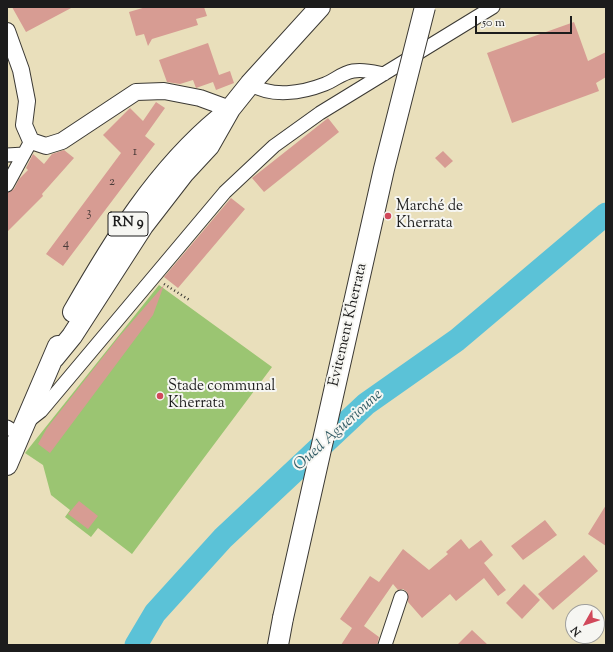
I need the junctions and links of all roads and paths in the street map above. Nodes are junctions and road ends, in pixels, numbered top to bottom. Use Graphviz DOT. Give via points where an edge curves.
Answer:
graph roads {
  1 [pos="320,7"];
  2 [pos="425,7"];
  3 [pos="493,7"];
  4 [pos="7,31"];
  5 [pos="384,74"];
  6 [pos="250,84"];
  7 [pos="230,109"];
  8 [pos="28,147"];
  9 [pos="7,155"];
  10 [pos="7,185"];
  11 [pos="153,277"];
  12 [pos="191,301"];
  13 [pos="17,429"];
  14 [pos="7,465"];
  15 [pos="401,597"];
  16 [pos="278,645"];
  17 [pos="385,645"];
  1 -- 6 [label="main road, RN 9"];
  2 -- 16 [label="main road, Evitement Kherrata, bridge" via="384,169"];
  3 -- 5 [label="street"];
  4 -- 8 [label="street" via="21,70 27,101 24,125"];
  5 -- 6 [label="street" via="355,71 304,90 282,93 258,89"];
  5 -- 11 [label="street" via="320,113 274,146 225,192"];
  6 -- 7 [label="main road, RN 9"];
  7 -- 8 [label="street" via="200,98 171,92 136,92 62,141 46,146"];
  7 -- 13 [label="main road, RN 9" via="209,146 184,173 143,226 72,336 54,358"];
  8 -- 9 [label="street"];
  8 -- 10 [label="street"];
  11 -- 12 [label="path"];
  11 -- 13 [label="street" via="41,411"];
  13 -- 14 [label="main road, RN 9"];
  15 -- 17 [label="street"];
}
